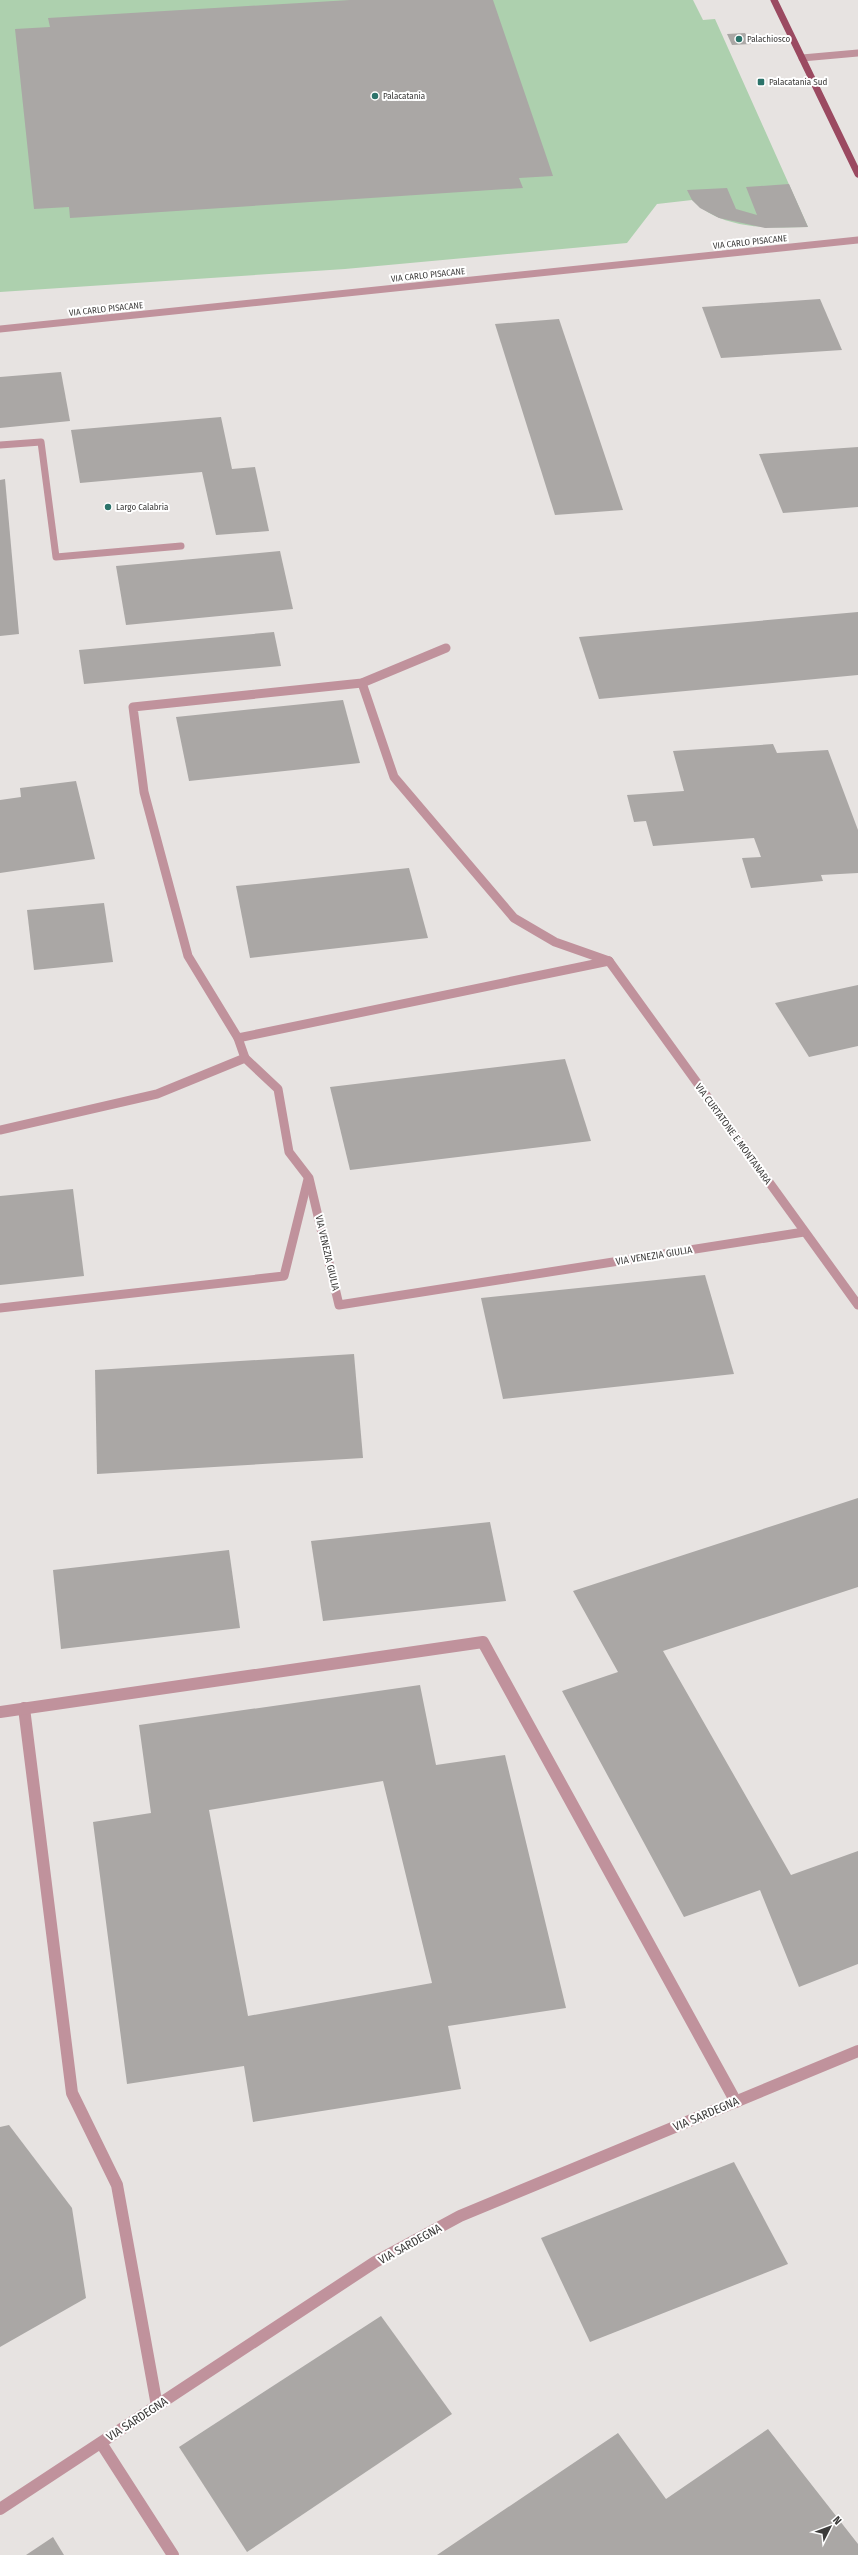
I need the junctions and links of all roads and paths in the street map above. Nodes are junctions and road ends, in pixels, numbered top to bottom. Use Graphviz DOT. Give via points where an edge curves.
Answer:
graph roads {
  1 [pos="774,0"];
  2 [pos="858,53"];
  3 [pos="802,58"];
  4 [pos="858,174"];
  5 [pos="858,240"];
  6 [pos="0,329"];
  7 [pos="0,445"];
  8 [pos="181,546"];
  9 [pos="446,648"];
  10 [pos="362,683"];
  11 [pos="609,962"];
  12 [pos="238,1038"];
  13 [pos="244,1058"];
  14 [pos="0,1130"];
  15 [pos="309,1178"];
  16 [pos="804,1232"];
  17 [pos="858,1305"];
  18 [pos="0,1308"];
  19 [pos="24,1708"];
  20 [pos="0,1712"];
  21 [pos="858,2051"];
  22 [pos="736,2102"];
  23 [pos="157,2406"];
  24 [pos="101,2443"];
  25 [pos="0,2509"];
  26 [pos="173,2555"];
  1 -- 3 [label="main road"];
  2 -- 3 [label="street"];
  3 -- 4 [label="main road"];
  5 -- 6 [label="street, VIA CARLO PISACANE"];
  7 -- 8 [label="street" via="41,442 56,557"];
  9 -- 10 [label="street"];
  10 -- 11 [label="street" via="394,777 514,918 555,942"];
  10 -- 12 [label="street" via="133,706 144,792 188,956"];
  11 -- 12 [label="street"];
  11 -- 16 [label="street, VIA CURTATONE E MONTANARA"];
  12 -- 13 [label="street"];
  13 -- 14 [label="street" via="157,1094"];
  13 -- 15 [label="street, VIA VENEZIA GIULIA" via="278,1089 289,1152"];
  15 -- 16 [label="street, VIA VENEZIA GIULIA" via="339,1305"];
  15 -- 18 [label="street" via="284,1276"];
  16 -- 17 [label="street, VIA CURTATONE E MONTANARA"];
  19 -- 20 [label="street"];
  19 -- 22 [label="street" via="483,1642"];
  19 -- 23 [label="street" via="72,2093 117,2185"];
  21 -- 22 [label="street, VIA SARDEGNA"];
  22 -- 23 [label="street, VIA SARDEGNA" via="460,2216 375,2262"];
  23 -- 24 [label="street, VIA SARDEGNA"];
  24 -- 25 [label="street, VIA SARDEGNA"];
  24 -- 26 [label="street"];
}
